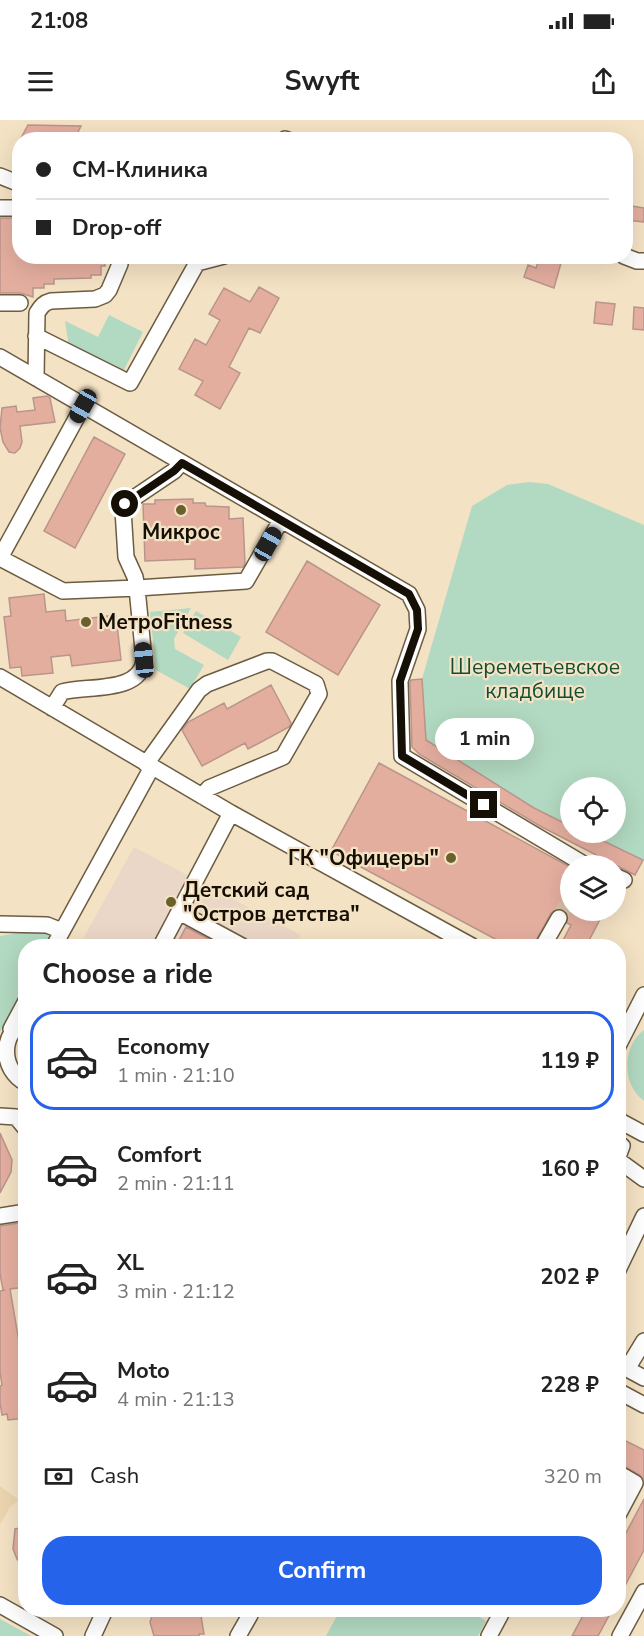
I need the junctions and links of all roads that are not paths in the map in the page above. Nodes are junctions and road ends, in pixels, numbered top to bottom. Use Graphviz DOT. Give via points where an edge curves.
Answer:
graph roads {
  1 [pos="120,264"];
  2 [pos="196,264"];
  3 [pos="0,303"];
  4 [pos="20,303"];
  5 [pos="36,336"];
  6 [pos="0,357"];
  7 [pos="36,378"];
  8 [pos="83,406"];
  9 [pos="182,463"];
  10 [pos="281,520"];
  11 [pos="0,558"];
  12 [pos="136,588"];
  13 [pos="0,677"];
  14 [pos="52,708"];
  15 [pos="149,766"];
  16 [pos="202,796"];
  17 [pos="231,813"];
  18 [pos="568,855"];
  19 [pos="179,912"];
  20 [pos="559,918"];
  21 [pos="0,924"];
  22 [pos="62,932"];
  23 [pos="58,939"];
  24 [pos="165,939"];
  25 [pos="229,939"];
  26 [pos="459,939"];
  27 [pos="547,939"];
  28 [pos="644,995"];
  29 [pos="18,1015"];
  30 [pos="18,1025"];
  31 [pos="11,1029"];
  32 [pos="626,1030"];
  33 [pos="1,1060"];
  34 [pos="18,1079"];
  35 [pos="0,1116"];
  36 [pos="18,1119"];
  37 [pos="626,1124"];
  38 [pos="644,1134"];
  39 [pos="626,1165"];
  40 [pos="644,1179"];
  41 [pos="18,1213"];
  42 [pos="0,1216"];
  43 [pos="644,1216"];
  44 [pos="626,1243"];
  45 [pos="644,1341"];
  46 [pos="626,1364"];
  47 [pos="626,1371"];
  48 [pos="644,1378"];
  49 [pos="626,1396"];
  50 [pos="644,1406"];
  51 [pos="626,1478"];
  52 [pos="626,1500"];
  53 [pos="644,1592"];
  54 [pos="0,1605"];
  55 [pos="18,1615"];
  56 [pos="21,1617"];
  57 [pos="102,1617"];
  58 [pos="249,1617"];
  59 [pos="499,1617"];
  60 [pos="55,1636"];
  61 [pos="93,1636"];
  62 [pos="238,1636"];
  63 [pos="489,1636"];
  64 [pos="620,1636"];
  1 -- 5 [label="street" via="110,290 100,298 45,302 37,313"];
  2 -- 5 [label="street" via="130,383"];
  3 -- 4 [label="street"];
  5 -- 7 [label="street"];
  6 -- 7 [label="street"];
  7 -- 8 [label="street"];
  8 -- 9 [label="street"];
  8 -- 11 [label="street"];
  9 -- 10 [label="street"];
  9 -- 12 [label="street" via="125,504 126,557"];
  10 -- 12 [label="street" via="246,581"];
  10 -- 18 [label="street" via="409,594 417,610 418,629 400,681 402,756"];
  11 -- 12 [label="street" via="63,591"];
  12 -- 14 [label="street" via="144,660 141,669 122,685 62,692"];
  13 -- 14 [label="street"];
  14 -- 15 [label="street"];
  15 -- 16 [label="street"];
  15 -- 16 [label="street" via="199,690 207,684 272,661 316,684 319,694 283,757 212,787"];
  15 -- 22 [label="street"];
  16 -- 17 [label="street"];
  17 -- 19 [label="street"];
  17 -- 26 [label="street"];
  19 -- 24 [label="street"];
  19 -- 25 [label="street"];
  20 -- 27 [label="street"];
  21 -- 22 [label="street" via="47,926"];
  22 -- 23 [label="street"];
  28 -- 32 [label="street"];
  29 -- 31 [label="street"];
  30 -- 31 [label="street"];
  31 -- 33 [label="street" via="4,1038"];
  33 -- 34 [label="street"];
  35 -- 36 [label="street"];
  37 -- 38 [label="street"];
  39 -- 40 [label="street"];
  41 -- 42 [label="street"];
  43 -- 44 [label="street"];
  45 -- 46 [label="street"];
  47 -- 48 [label="street"];
  49 -- 50 [label="street"];
  51 -- 52 [label="street" via="635,1483"];
  53 -- 64 [label="street"];
  54 -- 55 [label="street"];
  56 -- 60 [label="street"];
  57 -- 61 [label="street"];
  58 -- 62 [label="street"];
  59 -- 63 [label="street"];
}
